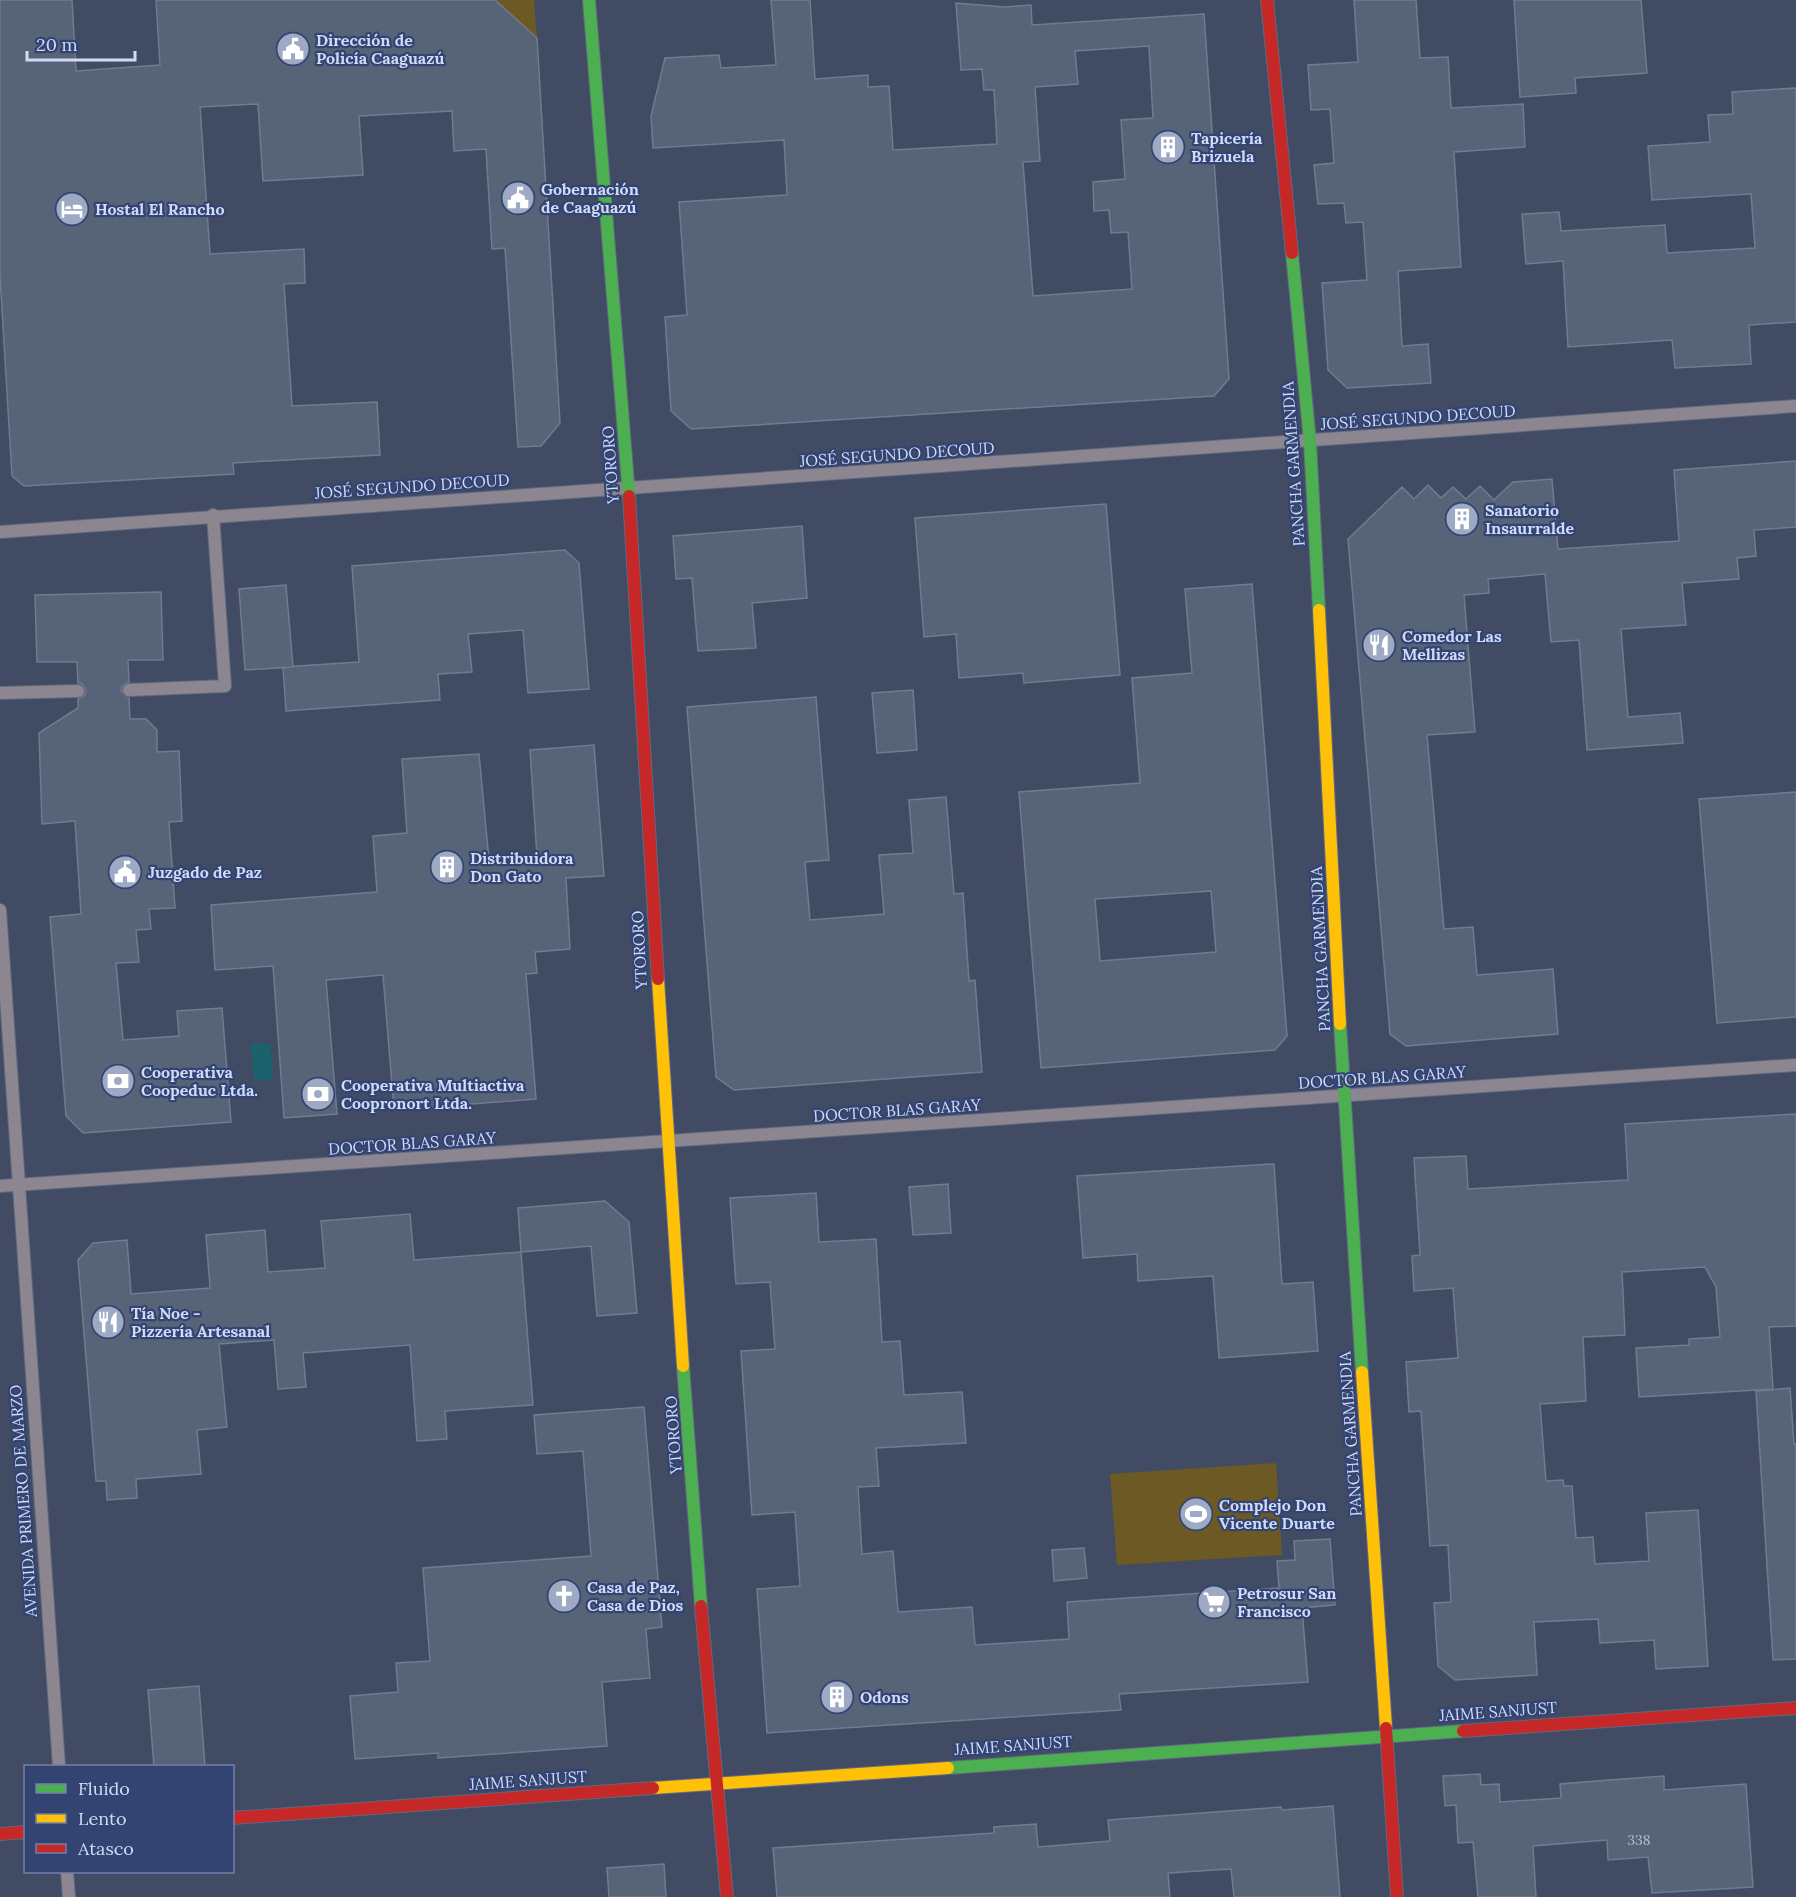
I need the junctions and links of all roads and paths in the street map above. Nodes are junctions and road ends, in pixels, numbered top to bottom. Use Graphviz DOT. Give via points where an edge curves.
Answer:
graph roads {
  1 [pos="589,0"];
  2 [pos="1267,0"];
  3 [pos="1796,406"];
  4 [pos="1310,442"];
  5 [pos="629,489"];
  6 [pos="213,515"];
  7 [pos="0,532"];
  8 [pos="129,690"];
  9 [pos="78,691"];
  10 [pos="0,693"];
  11 [pos="0,910"];
  12 [pos="1796,1065"];
  13 [pos="1344,1096"];
  14 [pos="667,1143"];
  15 [pos="18,1185"];
  16 [pos="0,1186"];
  17 [pos="1796,1708"];
  18 [pos="1386,1735"];
  19 [pos="59,1765"];
  20 [pos="715,1783"];
  21 [pos="234,1818"];
  22 [pos="24,1832"];
  23 [pos="0,1834"];
  24 [pos="67,1873"];
  25 [pos="69,1897"];
  26 [pos="727,1897"];
  27 [pos="1397,1897"];
  1 -- 5 [label="street, YTORORO"];
  2 -- 4 [label="street, PANCHA GARMENDIA"];
  3 -- 4 [label="street, JOSÉ SEGUNDO DECOUD"];
  4 -- 5 [label="street, JOSÉ SEGUNDO DECOUD"];
  4 -- 13 [label="street, PANCHA GARMENDIA"];
  5 -- 6 [label="street, JOSÉ SEGUNDO DECOUD"];
  5 -- 14 [label="street, YTORORO"];
  6 -- 7 [label="street, JOSÉ SEGUNDO DECOUD"];
  6 -- 8 [label="street" via="225,686"];
  9 -- 10 [label="street"];
  11 -- 15 [label="street, AVENIDA PRIMERO DE MARZO"];
  12 -- 13 [label="street, DOCTOR BLAS GARAY"];
  13 -- 14 [label="street, DOCTOR BLAS GARAY"];
  13 -- 18 [label="street, PANCHA GARMENDIA"];
  14 -- 15 [label="street, DOCTOR BLAS GARAY"];
  14 -- 20 [label="street, YTORORO"];
  15 -- 16 [label="street, DOCTOR BLAS GARAY"];
  15 -- 19 [label="street, AVENIDA PRIMERO DE MARZO"];
  17 -- 18 [label="street, JAIME SANJUST"];
  18 -- 20 [label="street, JAIME SANJUST"];
  18 -- 27 [label="street, PANCHA GARMENDIA"];
  20 -- 21 [label="street, JAIME SANJUST"];
  20 -- 26 [label="street, YTORORO"];
  22 -- 23 [label="street"];
  24 -- 25 [label="street"];
}
